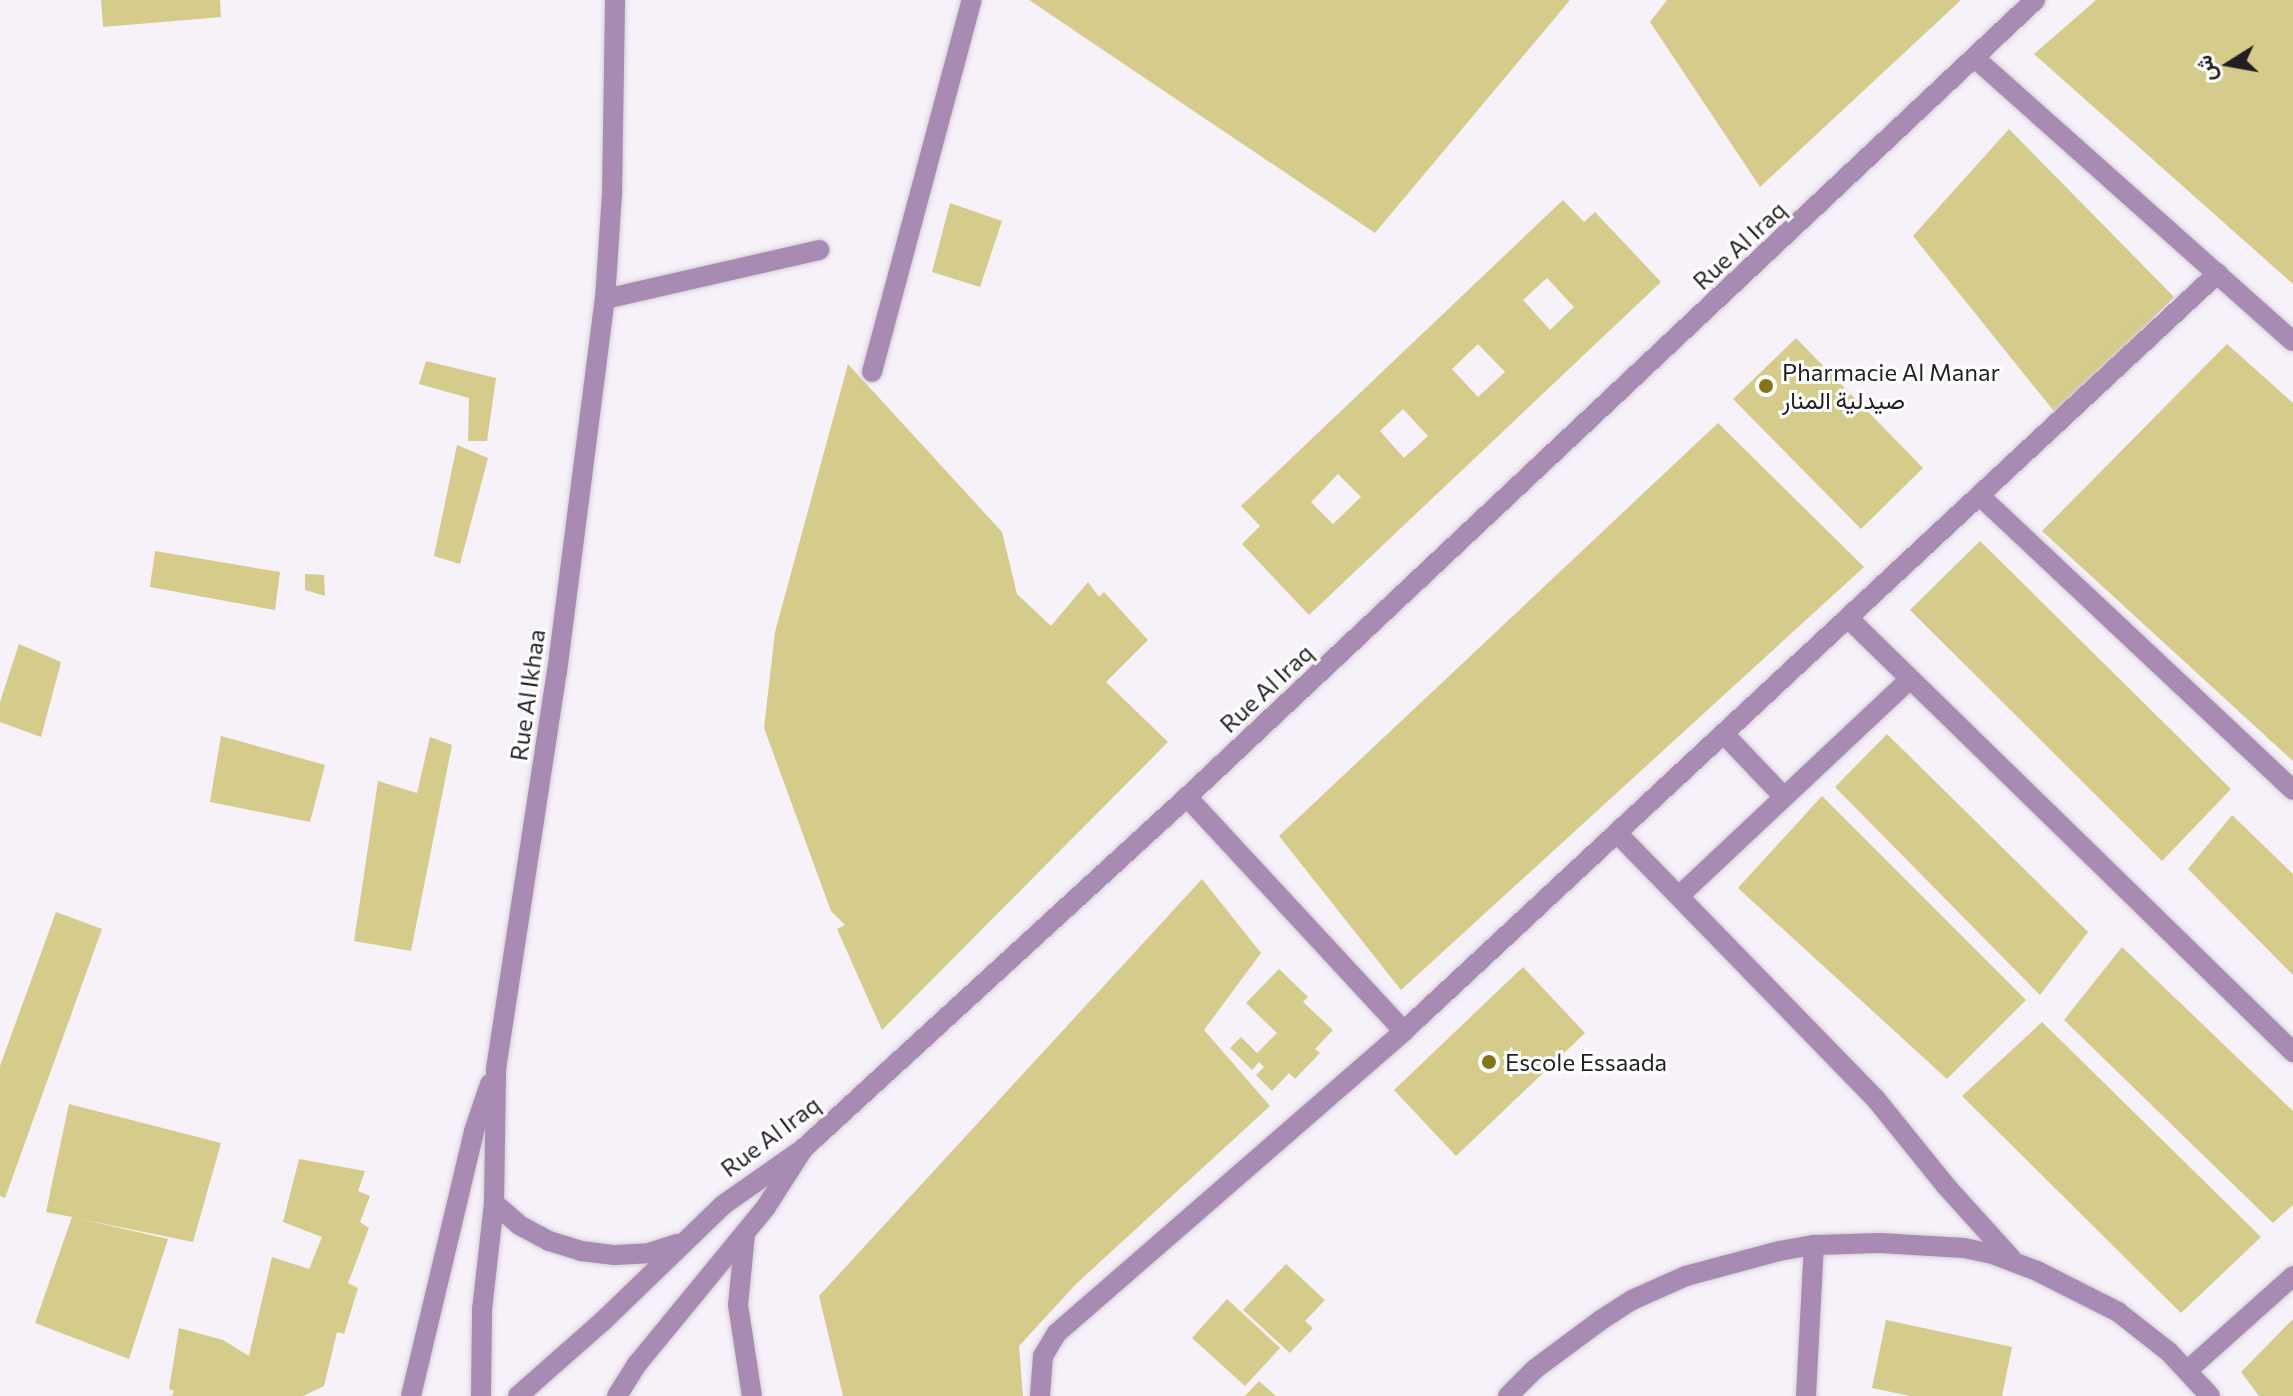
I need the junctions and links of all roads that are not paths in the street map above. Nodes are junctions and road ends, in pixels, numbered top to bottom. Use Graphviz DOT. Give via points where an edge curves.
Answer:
graph roads {
  1 [pos="615,0"];
  2 [pos="972,0"];
  3 [pos="2035,0"];
  4 [pos="1976,59"];
  5 [pos="819,250"];
  6 [pos="2218,273"];
  7 [pos="605,299"];
  8 [pos="2293,341"];
  9 [pos="872,372"];
  10 [pos="1980,496"];
  11 [pos="1848,618"];
  12 [pos="1910,679"];
  13 [pos="1724,734"];
  14 [pos="2293,790"];
  15 [pos="1187,797"];
  16 [pos="1784,797"];
  17 [pos="1617,833"];
  18 [pos="1679,896"];
  19 [pos="1404,1031"];
  20 [pos="2293,1052"];
  21 [pos="496,1069"];
  22 [pos="804,1148"];
  23 [pos="494,1203"];
  24 [pos="746,1230"];
  25 [pos="681,1243"];
  26 [pos="1814,1245"];
  27 [pos="2014,1261"];
  28 [pos="2293,1276"];
  29 [pos="2188,1370"];
  30 [pos="411,1396"];
  31 [pos="481,1396"];
  32 [pos="518,1396"];
  33 [pos="617,1396"];
  34 [pos="752,1396"];
  35 [pos="1040,1396"];
  36 [pos="1508,1396"];
  37 [pos="1806,1396"];
  38 [pos="2210,1396"];
  1 -- 7 [label="street, Rue Al Ikhaa"];
  2 -- 9 [label="street"];
  3 -- 4 [label="street, Rue Al Iraq"];
  4 -- 6 [label="street"];
  4 -- 15 [label="street, Rue Al Iraq"];
  5 -- 7 [label="street"];
  6 -- 8 [label="street"];
  6 -- 10 [label="street"];
  7 -- 21 [label="street, Rue Al Ikhaa" via="557,672"];
  10 -- 11 [label="street"];
  10 -- 14 [label="street"];
  11 -- 12 [label="street"];
  11 -- 13 [label="street"];
  12 -- 16 [label="street"];
  12 -- 20 [label="street"];
  13 -- 16 [label="street"];
  13 -- 17 [label="street"];
  15 -- 19 [label="street"];
  15 -- 22 [label="street, Rue Al Iraq"];
  16 -- 18 [label="street"];
  17 -- 18 [label="street"];
  17 -- 19 [label="street"];
  18 -- 27 [label="street" via="1875,1098"];
  19 -- 35 [label="street" via="1057,1333 1043,1356"];
  21 -- 23 [label="street, Rue Al Ikhaa"];
  21 -- 30 [label="street" via="474,1131"];
  22 -- 24 [label="street"];
  22 -- 25 [label="street, Rue Al Iraq" via="747,1185"];
  23 -- 25 [label="street" via="519,1225 581,1251 649,1253"];
  23 -- 31 [label="street, Rue Al Ikhaa" via="482,1310"];
  24 -- 33 [label="street"];
  24 -- 34 [label="street" via="738,1305"];
  25 -- 32 [label="street, Rue Al Iraq"];
  26 -- 27 [label="street" via="1944,1246"];
  26 -- 36 [label="street" via="1713,1266 1632,1300 1567,1343"];
  26 -- 37 [label="street"];
  27 -- 29 [label="street" via="2118,1312"];
  28 -- 29 [label="street"];
  29 -- 38 [label="street"];
}
